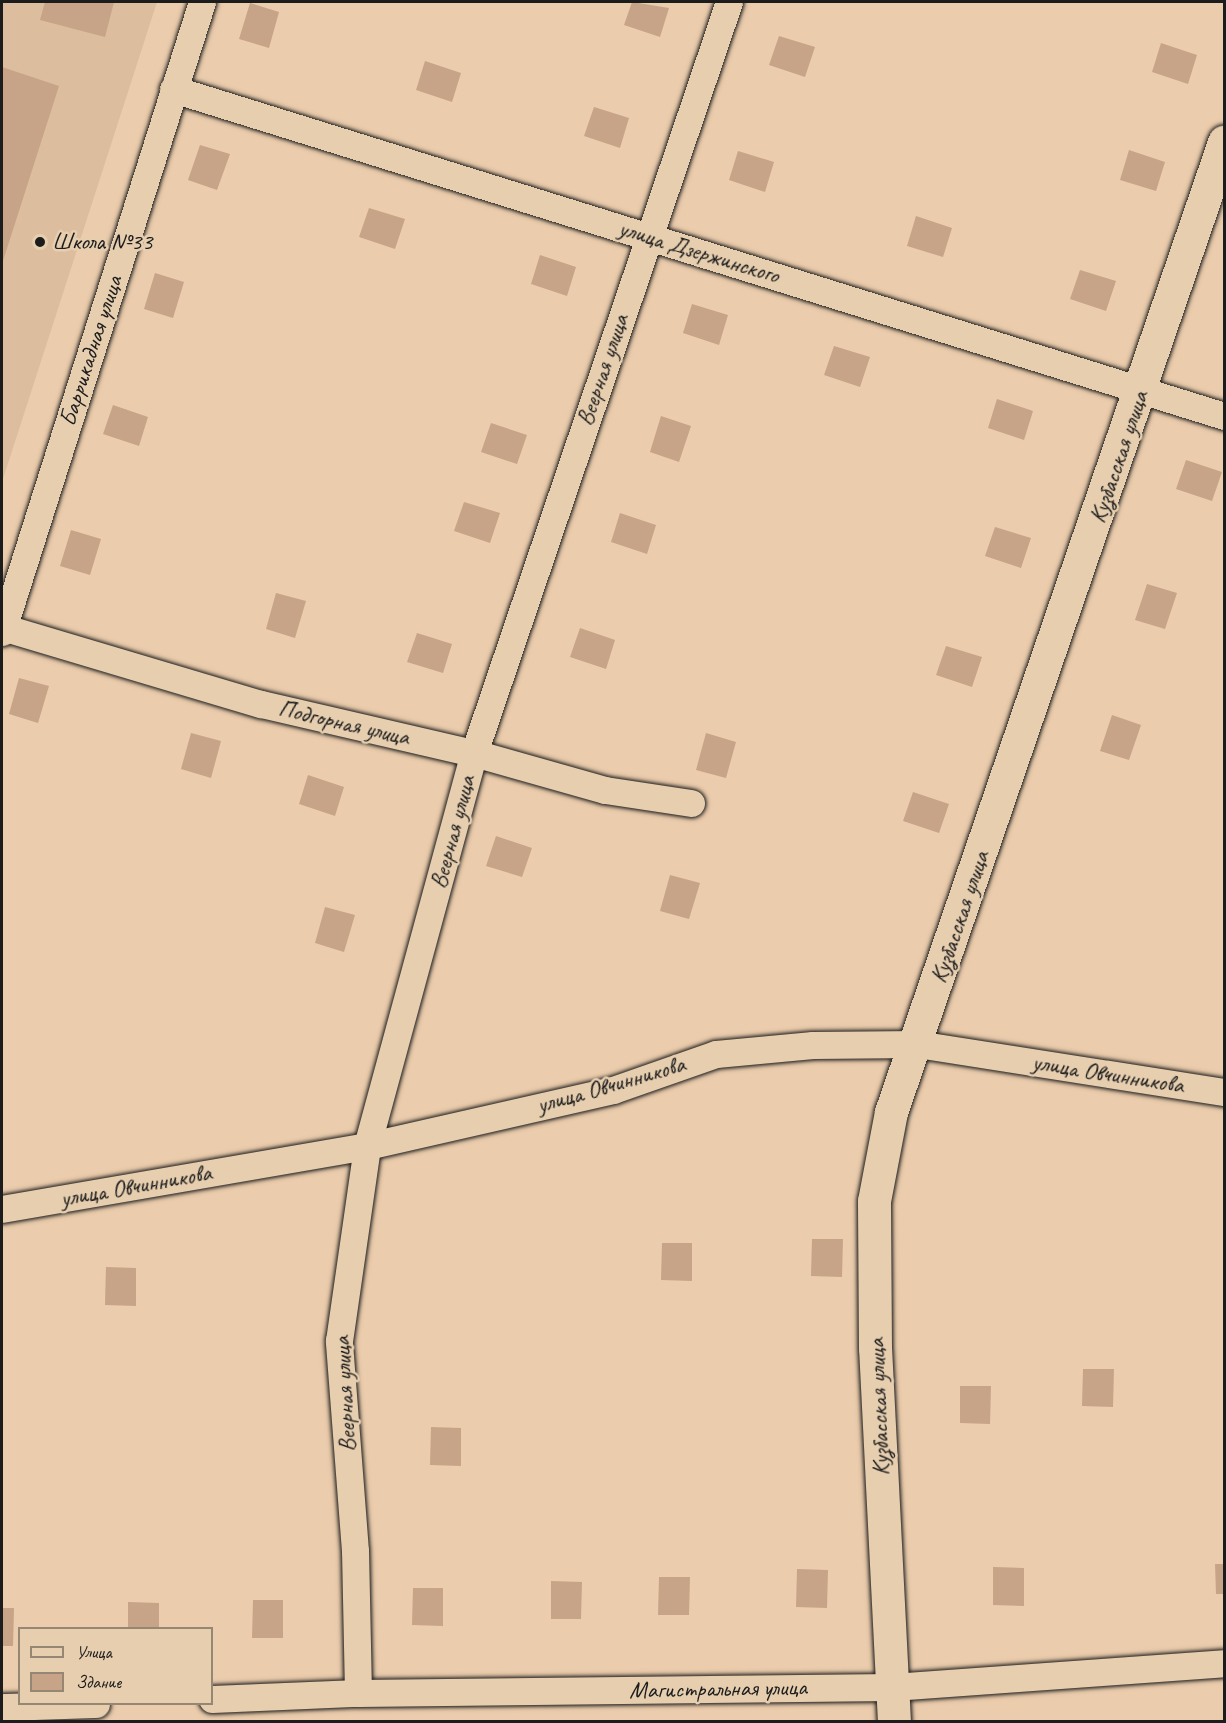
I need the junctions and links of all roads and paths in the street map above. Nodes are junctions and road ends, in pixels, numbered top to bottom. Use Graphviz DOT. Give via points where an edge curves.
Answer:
graph roads {
  1 [pos="202,2"];
  2 [pos="729,2"];
  3 [pos="173,89"];
  4 [pos="1224,142"];
  5 [pos="648,236"];
  6 [pos="1142,390"];
  7 [pos="1224,416"];
  8 [pos="2,629"];
  9 [pos="474,753"];
  10 [pos="691,803"];
  11 [pos="917,1044"];
  12 [pos="1224,1092"];
  13 [pos="368,1146"];
  14 [pos="2,1209"];
  15 [pos="1224,1663"];
  16 [pos="892,1687"];
  17 [pos="358,1693"];
  18 [pos="213,1699"];
  19 [pos="65,1705"];
  20 [pos="2,1707"];
  21 [pos="894,1722"];
  1 -- 3 [label="street, Баррикадная улица"];
  2 -- 5 [label="street, Веерная улица"];
  3 -- 5 [label="street, улица Дзержинского"];
  3 -- 8 [label="street, Баррикадная улица"];
  4 -- 6 [label="street, Кузбасская улица"];
  5 -- 6 [label="street, улица Дзержинского"];
  5 -- 9 [label="street, Веерная улица"];
  6 -- 7 [label="street, улица Дзержинского"];
  6 -- 11 [label="street, Кузбасская улица"];
  8 -- 9 [label="street, Подгорная улица" via="261,704"];
  9 -- 10 [label="street, Подгорная улица" via="605,790"];
  9 -- 13 [label="street, Веерная улица"];
  11 -- 12 [label="street, улица Овчинникова"];
  11 -- 13 [label="street, улица Овчинникова" via="813,1046 716,1054 613,1090"];
  11 -- 16 [label="street, Кузбасская улица" via="891,1112 874,1201 875,1348"];
  13 -- 14 [label="street, улица Овчинникова"];
  13 -- 17 [label="street, Веерная улица" via="339,1341 355,1551"];
  15 -- 16 [label="street, Магистральная улица"];
  16 -- 17 [label="street, Магистральная улица"];
  16 -- 21 [label="street, Кузбасская улица"];
  17 -- 18 [label="street, Магистральная улица"];
  19 -- 20 [label="street"];
}
